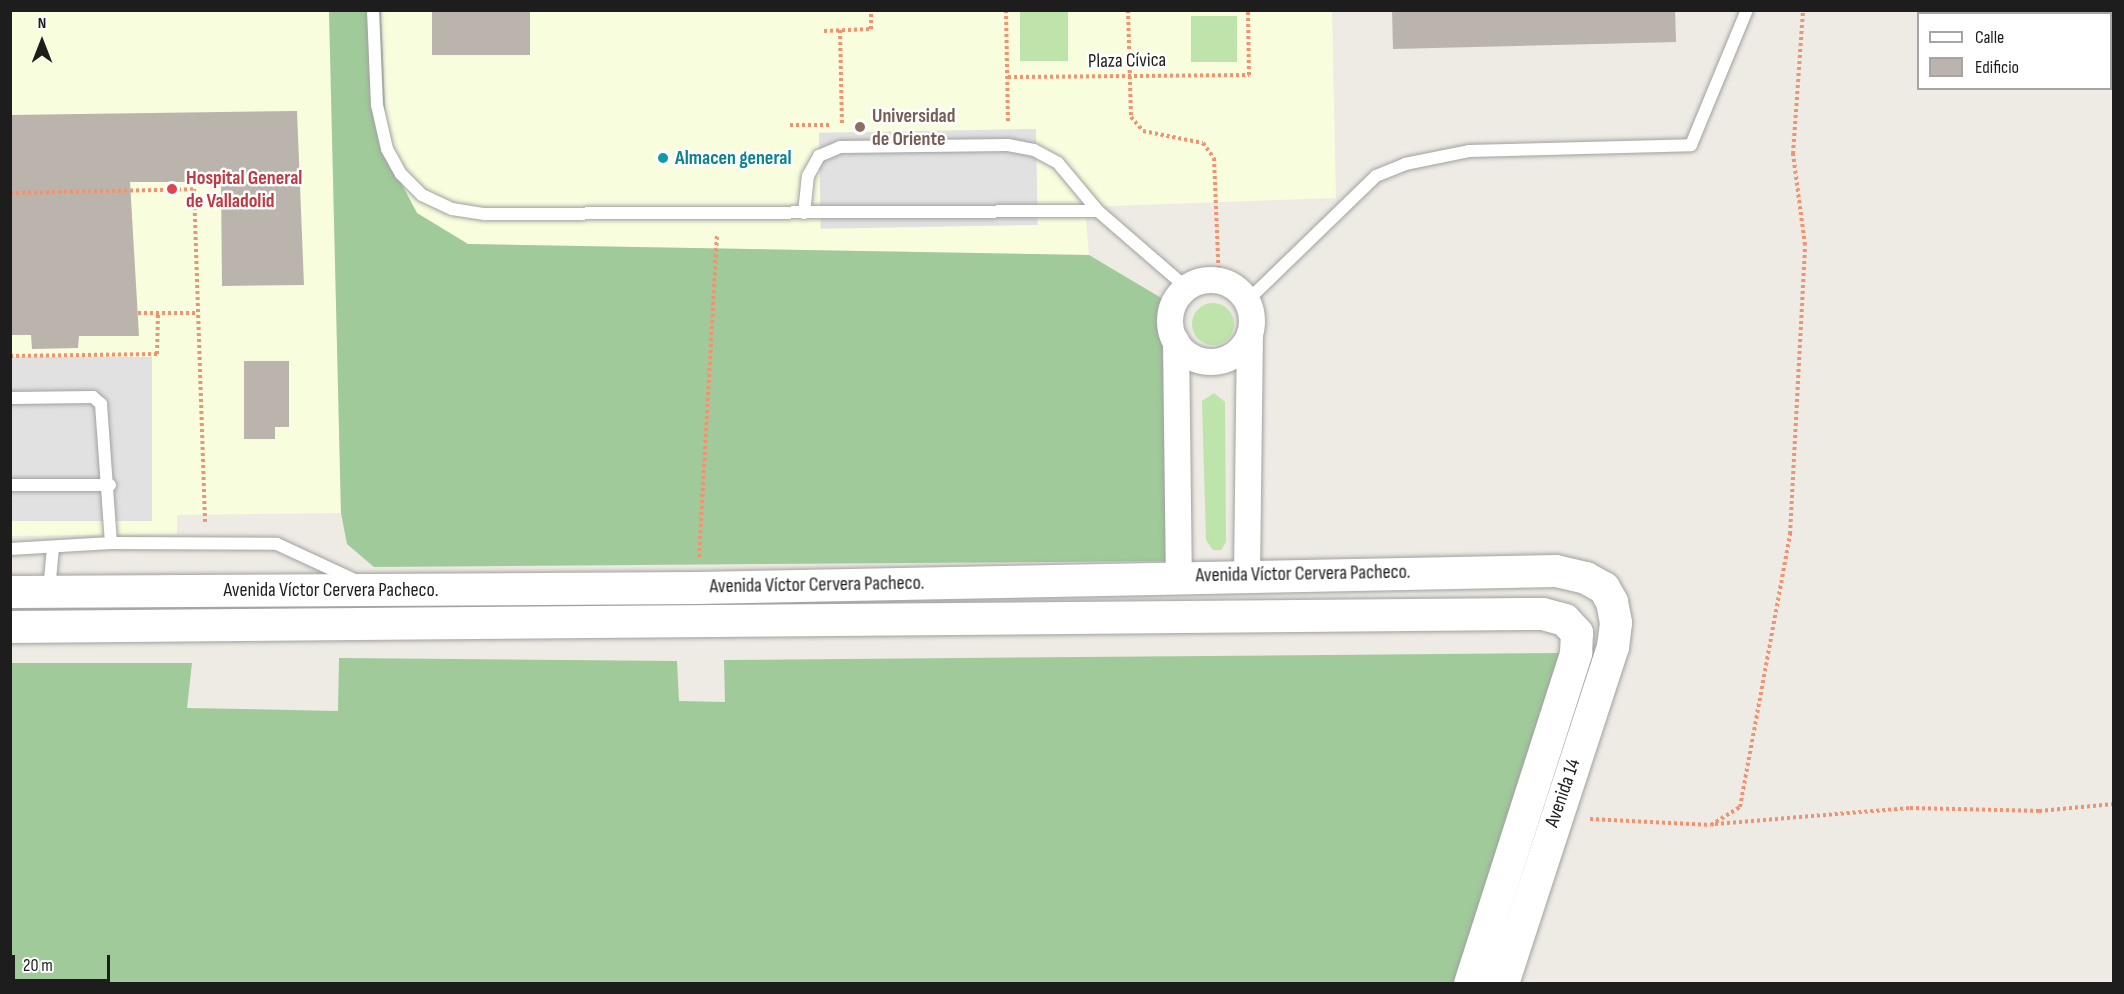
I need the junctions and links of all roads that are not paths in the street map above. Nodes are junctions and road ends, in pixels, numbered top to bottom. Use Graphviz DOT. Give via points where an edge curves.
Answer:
graph roads {
  1 [pos="373,10"];
  2 [pos="1747,10"];
  3 [pos="1098,211"];
  4 [pos="804,213"];
  5 [pos="1187,288"];
  6 [pos="1247,301"];
  7 [pos="1250,335"];
  8 [pos="1176,341"];
  9 [pos="10,398"];
  10 [pos="10,485"];
  11 [pos="110,485"];
  12 [pos="111,543"];
  13 [pos="53,548"];
  14 [pos="10,549"];
  15 [pos="1247,575"];
  16 [pos="1179,576"];
  17 [pos="1586,578"];
  18 [pos="375,590"];
  19 [pos="424,590"];
  20 [pos="10,592"];
  21 [pos="49,592"];
  22 [pos="1612,602"];
  23 [pos="1565,620"];
  24 [pos="423,626"];
  25 [pos="10,627"];
  26 [pos="1470,984"];
  27 [pos="1503,984"];
  1 -- 4 [label="lane" via="377,105 387,149 401,174 422,195 452,209 485,214"];
  2 -- 6 [label="lane" via="1691,146 1470,151 1404,164 1376,176"];
  3 -- 4 [label="lane"];
  3 -- 4 [label="lane" via="1058,163 1034,150 1008,146 840,147 819,156 808,176"];
  3 -- 5 [label="lane"];
  5 -- 6 [label="street" via="1219,281 1232,286"];
  5 -- 8 [label="street" via="1171,314"];
  6 -- 7 [label="street" via="1252,314"];
  7 -- 8 [label="street" via="1238,352 1219,361 1191,356"];
  7 -- 15 [label="street"];
  8 -- 16 [label="street"];
  9 -- 11 [label="lane" via="93,397 102,404"];
  10 -- 11 [label="lane"];
  11 -- 12 [label="lane"];
  12 -- 13 [label="lane"];
  12 -- 18 [label="lane" via="277,544"];
  13 -- 14 [label="lane"];
  13 -- 21 [label="lane"];
  15 -- 16 [label="street, Avenida Víctor Cervera Pacheco."];
  15 -- 17 [label="street, Avenida Víctor Cervera Pacheco." via="1556,571"];
  16 -- 19 [label="street, Avenida Víctor Cervera Pacheco." via="697,588"];
  17 -- 22 [label="street, Avenida Víctor Cervera Pacheco." via="1604,588"];
  17 -- 23 [label="street"];
  18 -- 19 [label="street, Avenida Víctor Cervera Pacheco."];
  18 -- 21 [label="street, Avenida Víctor Cervera Pacheco."];
  19 -- 24 [label="street"];
  20 -- 21 [label="street, Avenida Víctor Cervera Pacheco."];
  22 -- 27 [label="street, Avenida 14" via="1616,623 1613,647 1554,818"];
  23 -- 24 [label="street, Avenida Víctor Cervera Pacheco." via="1543,614"];
  23 -- 26 [label="street, Avenida 14" via="1577,633 1576,653"];
  24 -- 25 [label="street, Avenida Víctor Cervera Pacheco."];
}
